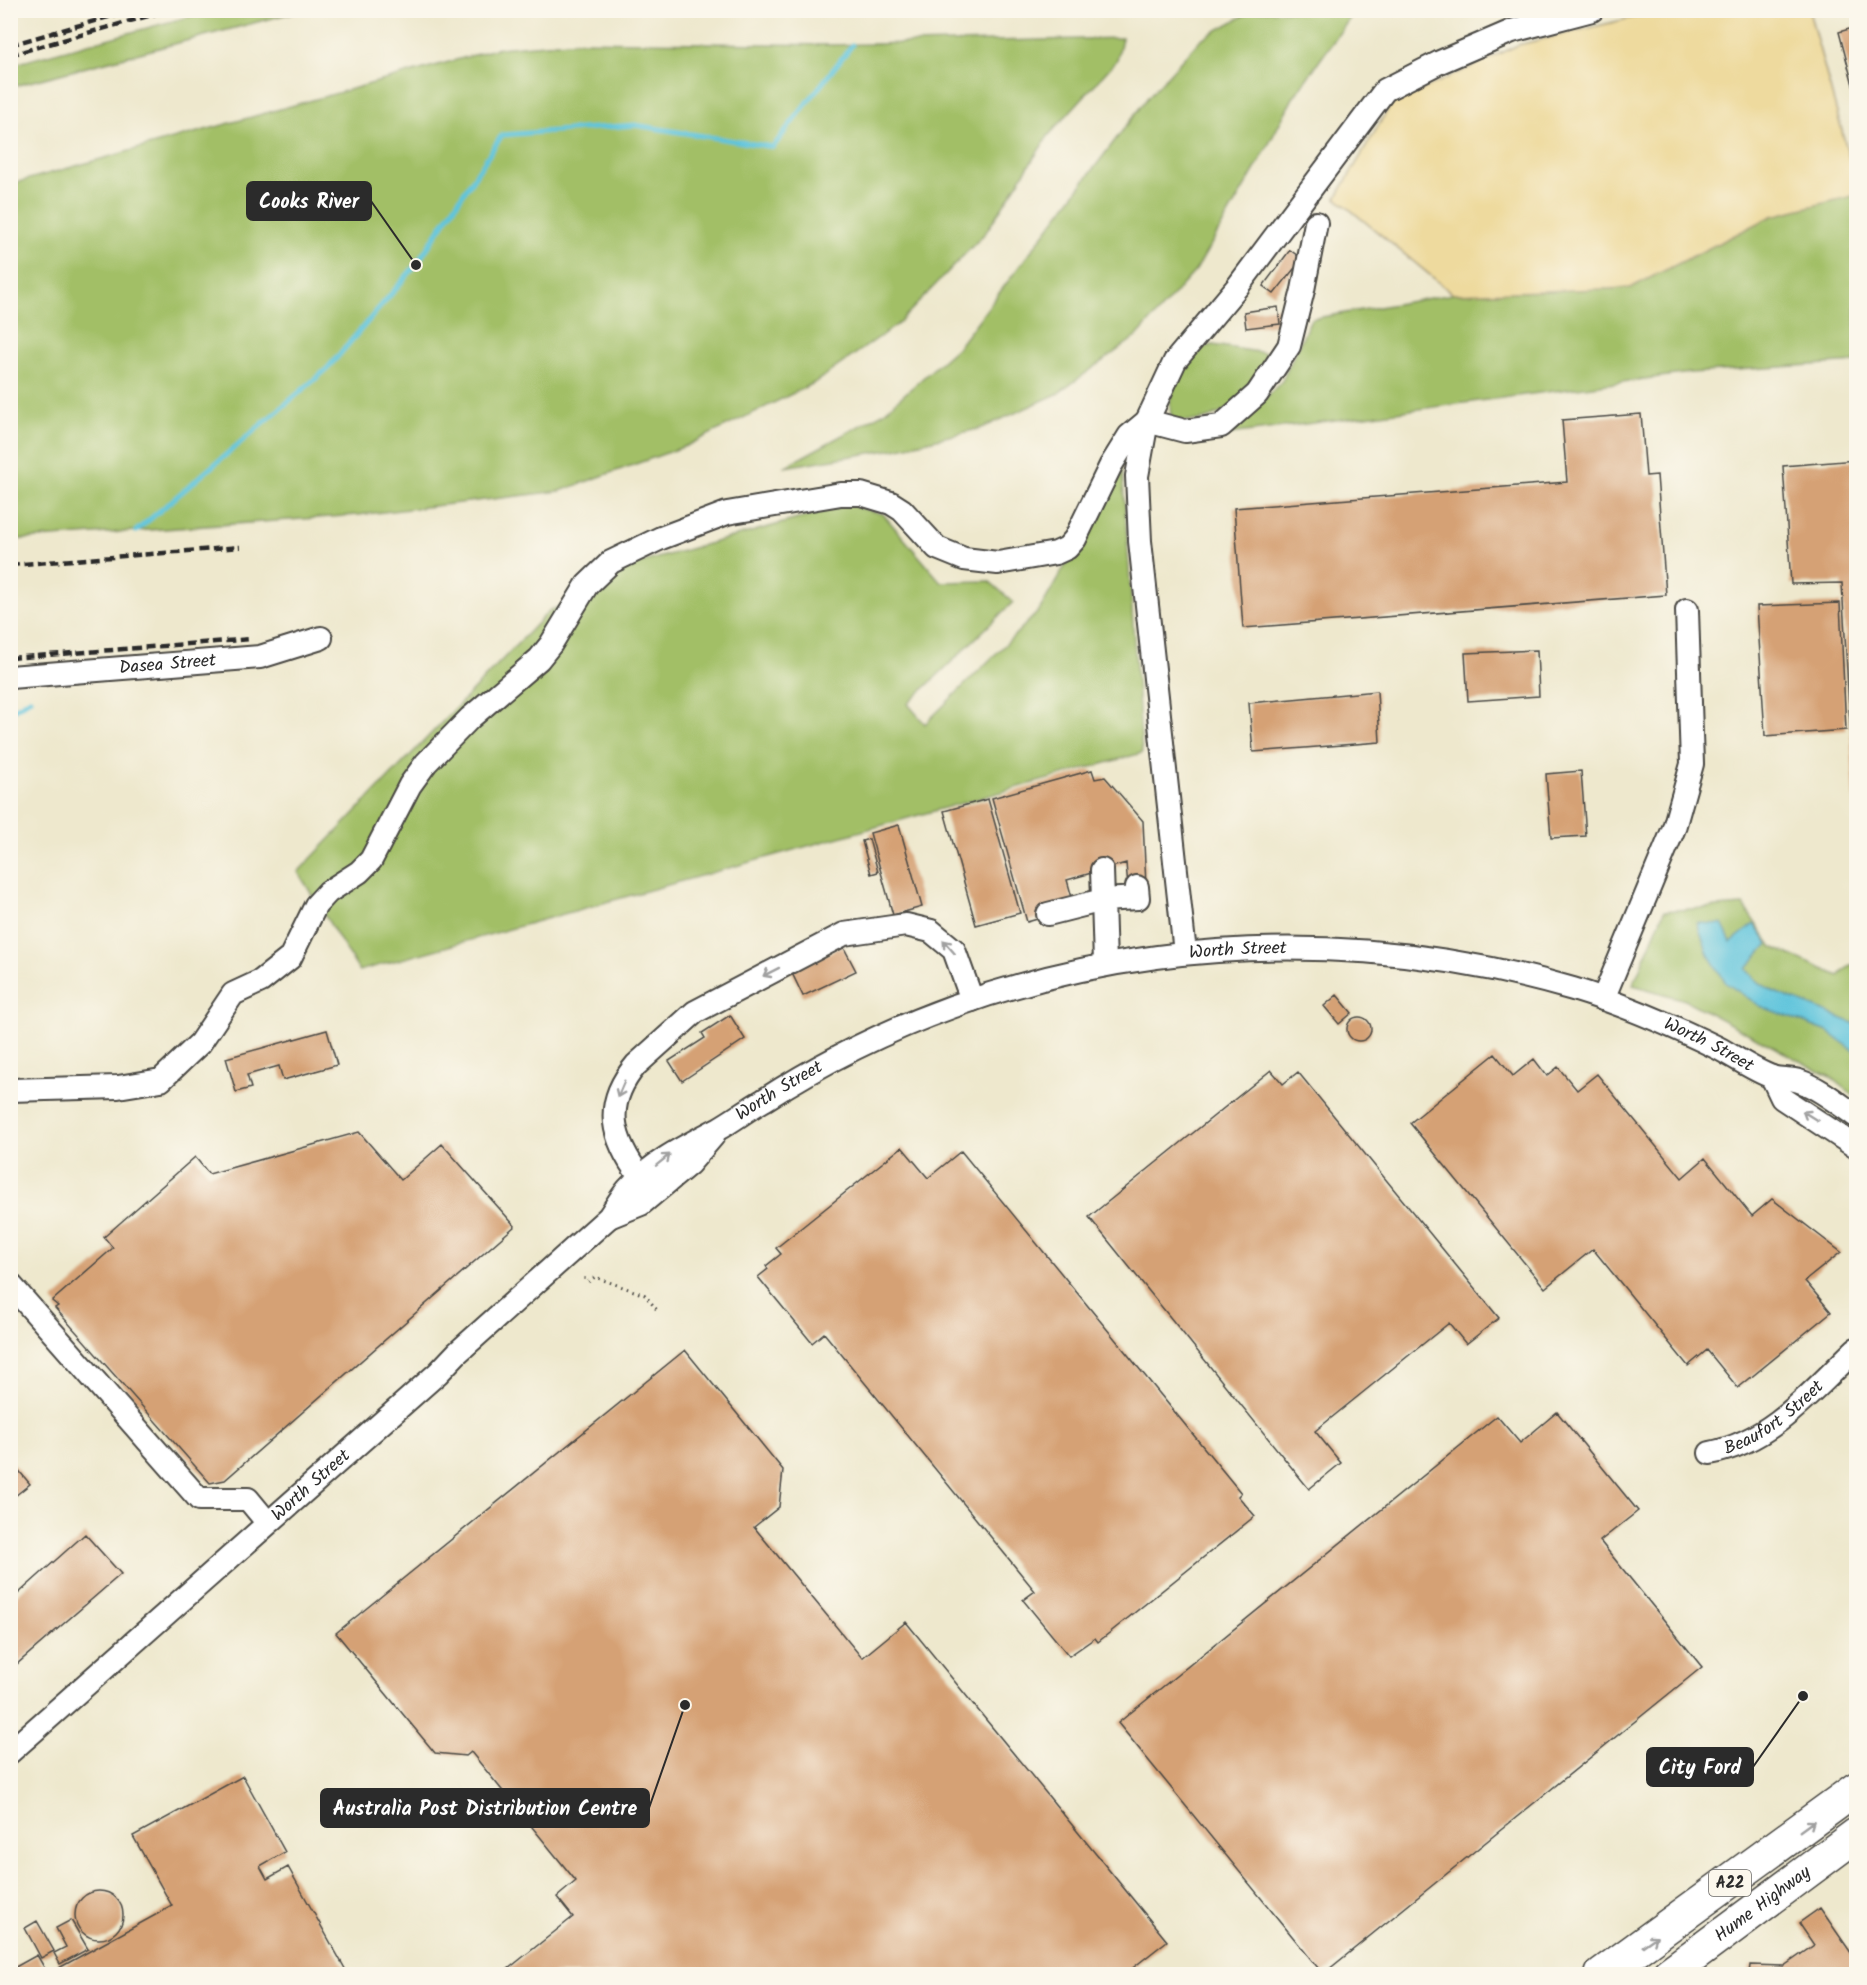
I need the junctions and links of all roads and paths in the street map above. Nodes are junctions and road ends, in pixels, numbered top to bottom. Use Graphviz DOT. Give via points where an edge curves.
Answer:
graph roads {
  1 [pos="1592,10"];
  2 [pos="1316,223"];
  3 [pos="1147,421"];
  4 [pos="1687,610"];
  5 [pos="321,638"];
  6 [pos="10,677"];
  7 [pos="1102,870"];
  8 [pos="1137,887"];
  9 [pos="1103,900"];
  10 [pos="1048,914"];
  11 [pos="1185,953"];
  12 [pos="1106,963"];
  13 [pos="1604,999"];
  14 [pos="972,1000"];
  15 [pos="1772,1077"];
  16 [pos="10,1090"];
  17 [pos="1857,1116"];
  18 [pos="720,1128"];
  19 [pos="1857,1147"];
  20 [pos="641,1178"];
  21 [pos="609,1217"];
  22 [pos="584,1278"];
  23 [pos="10,1284"];
  24 [pos="657,1310"];
  25 [pos="1857,1349"];
  26 [pos="1710,1453"];
  27 [pos="267,1522"];
  28 [pos="10,1752"];
  29 [pos="1857,1789"];
  30 [pos="1857,1835"];
  31 [pos="1314,1970"];
  32 [pos="1308,1974"];
  33 [pos="1602,1974"];
  34 [pos="1669,1974"];
  1 -- 3 [label="street" via="1512,31 1385,90 1238,286 1175,361"];
  2 -- 3 [label="street" via="1289,346 1257,394 1221,426 1185,431"];
  3 -- 11 [label="street" via="1137,476 1140,541"];
  3 -- 16 [label="street" via="1129,436 1111,465 1075,539 1056,553 998,563 964,560 938,548 891,503 861,494 841,494 727,513 611,562 587,585 538,659 470,718 426,763 410,785 371,860 316,904 290,958 261,981 233,994 200,1043 161,1080 118,1087"];
  4 -- 13 [label="street" via="1692,764 1674,828"];
  5 -- 6 [label="street, Dasea Street" via="260,657"];
  7 -- 9 [label="street"];
  8 -- 9 [label="street" via="1138,898"];
  9 -- 10 [label="street"];
  9 -- 12 [label="street"];
  11 -- 12 [label="street, Worth Street"];
  11 -- 13 [label="street, Worth Street" via="1287,946 1407,954 1473,964"];
  12 -- 14 [label="street, Worth Street"];
  13 -- 15 [label="street, Worth Street"];
  14 -- 18 [label="street, Worth Street" via="896,1027 837,1056"];
  14 -- 20 [label="street, one-way" via="954,950 930,931 906,925 844,934 695,1012 627,1074 617,1098 616,1136"];
  15 -- 17 [label="street, Worth Street" via="1799,1081"];
  19 -- 15 [label="street, Worth Street, one-way" via="1782,1098"];
  20 -- 18 [label="street, Worth Street, one-way" via="677,1149"];
  18 -- 21 [label="street, Worth Street" via="689,1164 641,1204"];
  20 -- 21 [label="street, Worth Street"];
  21 -- 27 [label="street, Worth Street"];
  22 -- 24 [label="path" via="588,1282 595,1276 645,1295"];
  23 -- 27 [label="street" via="199,1499 248,1499"];
  25 -- 26 [label="street, Beaufort Street" via="1765,1432 1735,1447"];
  27 -- 28 [label="street, Worth Street"];
  33 -- 29 [label="highway, Hume Highway / A22, one-way"];
  30 -- 34 [label="highway, Hume Highway / A22"];
  31 -- 32 [label="path"];
}
